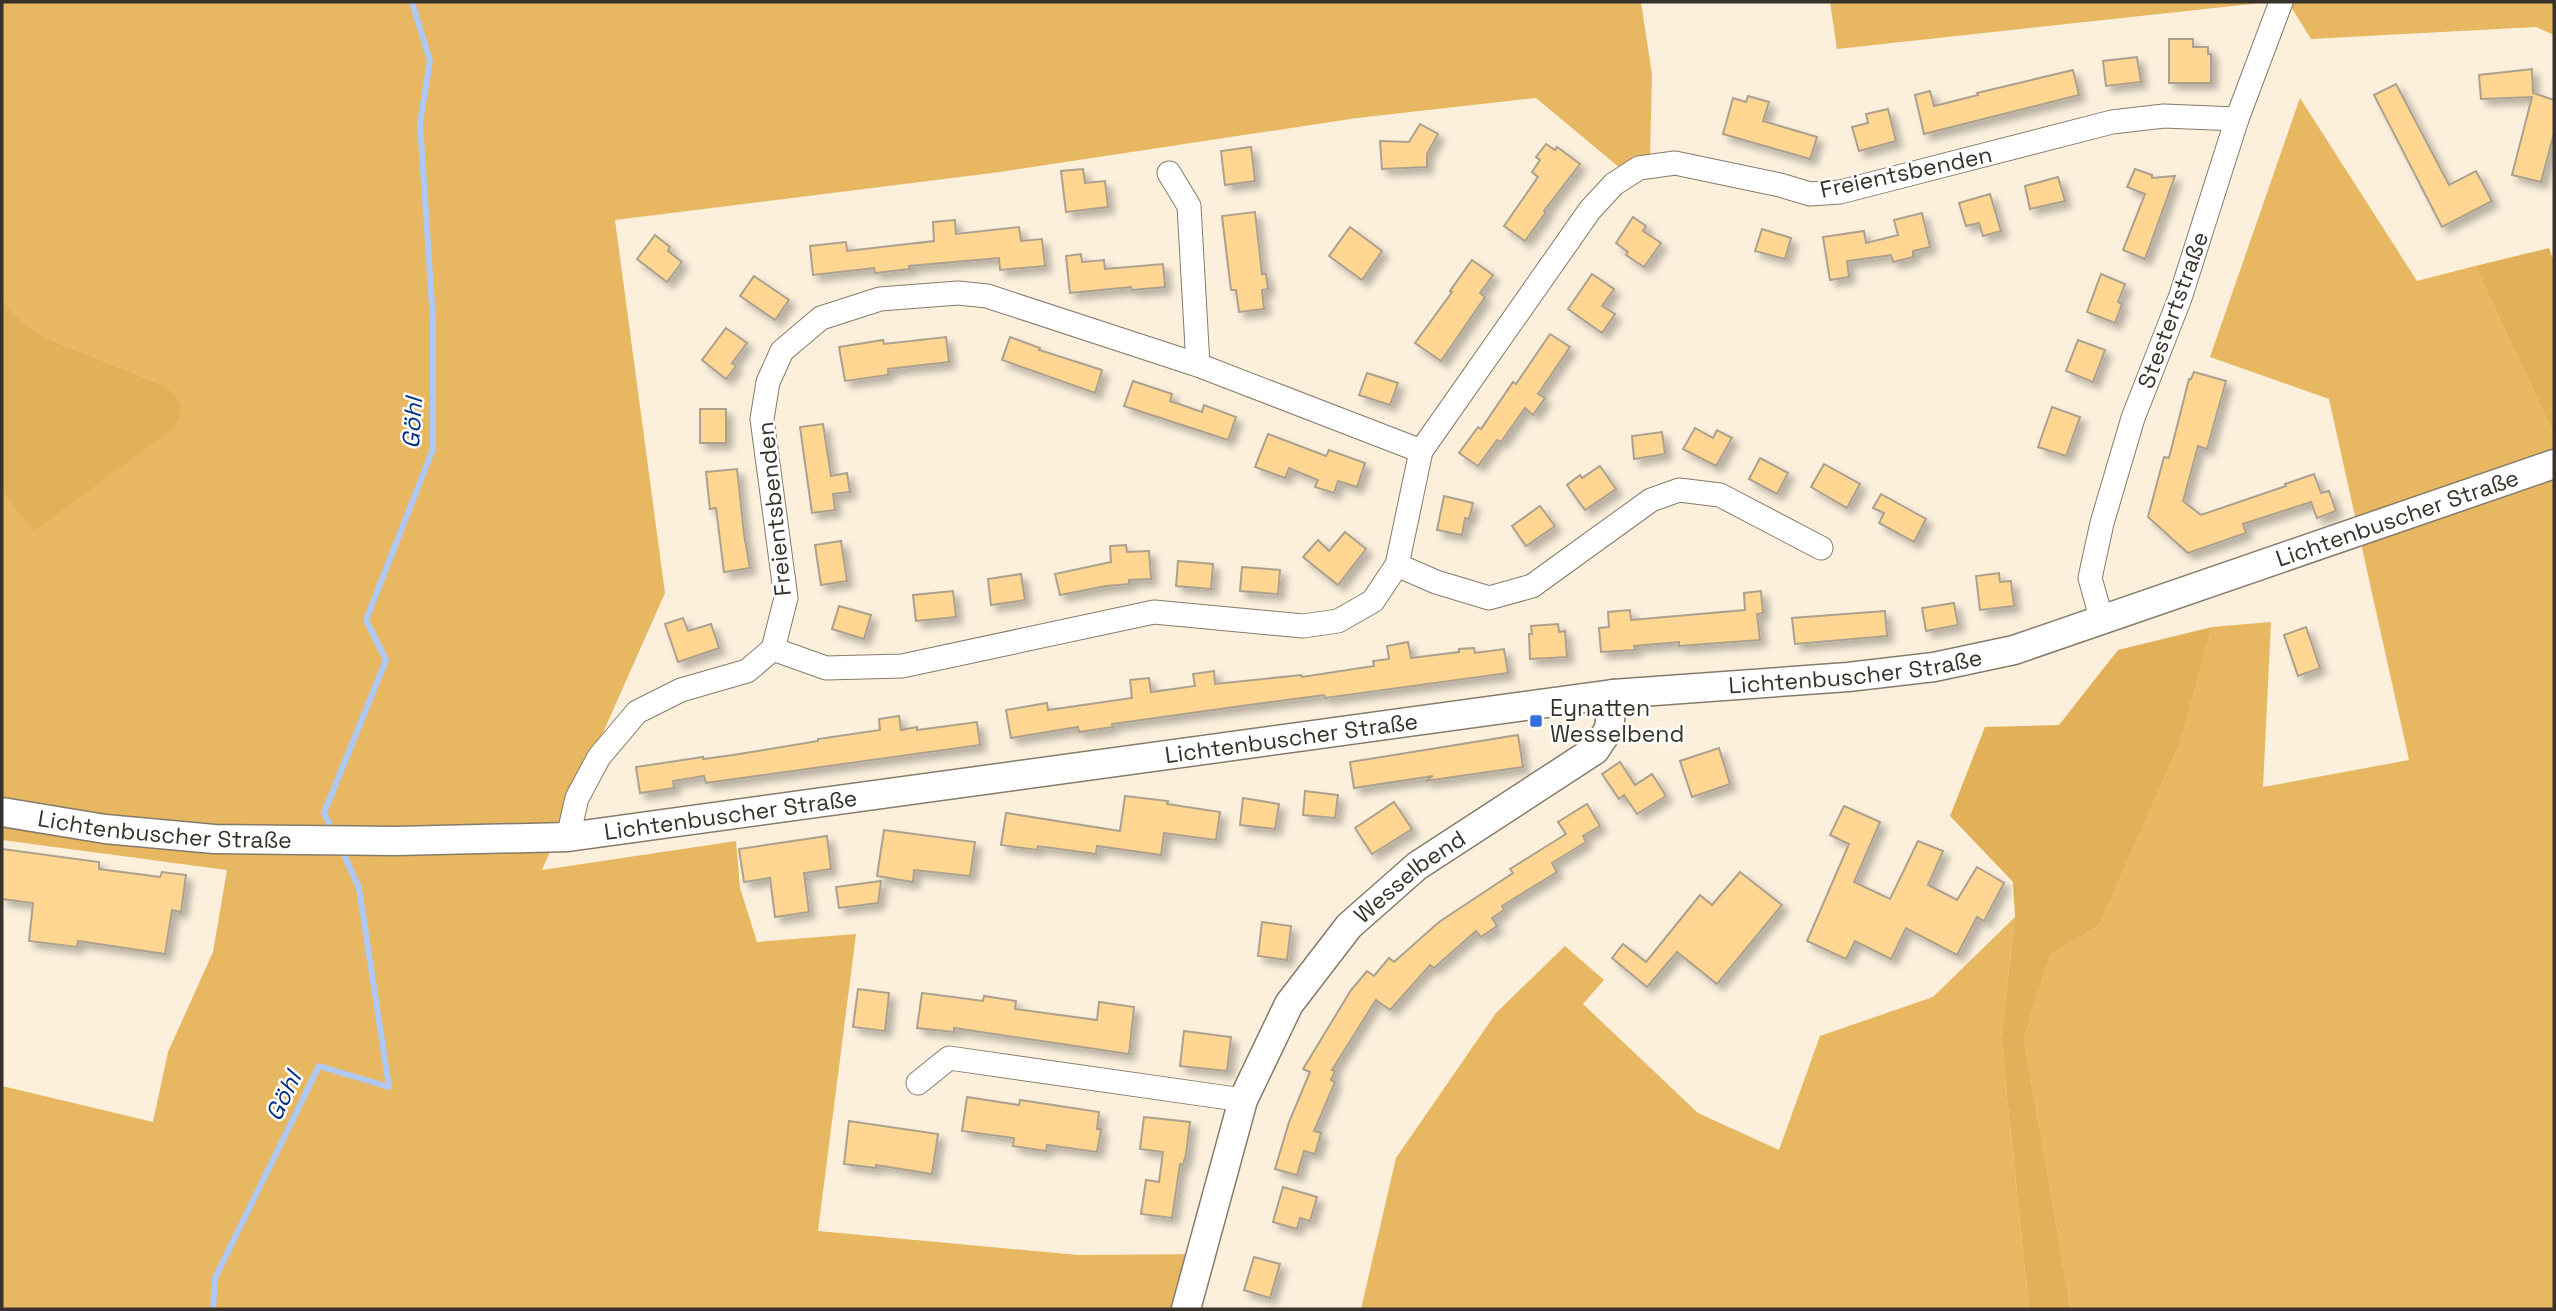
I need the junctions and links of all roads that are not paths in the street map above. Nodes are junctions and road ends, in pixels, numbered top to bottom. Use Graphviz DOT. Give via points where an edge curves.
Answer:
graph roads {
  1 [pos="2281,2"];
  2 [pos="2237,119"];
  3 [pos="1169,173"];
  4 [pos="1198,365"];
  5 [pos="1421,451"];
  6 [pos="2554,464"];
  7 [pos="1821,548"];
  8 [pos="1397,565"];
  9 [pos="2102,621"];
  10 [pos="773,649"];
  11 [pos="1613,694"];
  12 [pos="2,813"];
  13 [pos="568,837"];
  14 [pos="918,1083"];
  15 [pos="1243,1100"];
  16 [pos="1186,1309"];
  1 -- 2 [label="street, Stestertstraße"];
  2 -- 5 [label="street, Freientsbenden" via="2164,116 2112,122 1840,192 1810,194 1675,163 1639,168 1614,184 1590,209"];
  2 -- 9 [label="street, Stestertstraße" via="2180,298 2133,418 2102,523 2090,578"];
  3 -- 4 [label="street" via="1189,206"];
  4 -- 5 [label="street, Freientsbenden"];
  4 -- 10 [label="street, Freientsbenden" via="987,296 958,293 880,299 821,318 782,351 768,382 762,419 786,597"];
  5 -- 8 [label="street, Freientsbenden"];
  6 -- 9 [label="street, Lichtenbuscher Straße"];
  7 -- 8 [label="street" via="1720,495 1679,490 1651,499 1532,586 1489,598"];
  8 -- 10 [label="street, Freientsbenden" via="1373,601 1338,621 1303,625 1154,612 902,666 827,668"];
  9 -- 11 [label="street, Lichtenbuscher Straße" via="2014,650 1934,667"];
  10 -- 13 [label="street" via="747,671 681,690 637,712 599,757 577,798"];
  11 -- 13 [label="street, Lichtenbuscher Straße"];
  11 -- 15 [label="street, Wesselbend" via="1609,729 1595,750 1417,866 1349,926 1289,1004"];
  12 -- 13 [label="street, Lichtenbuscher Straße" via="214,839"];
  14 -- 15 [label="street" via="949,1058"];
  15 -- 16 [label="street, Wesselbend"];
}
